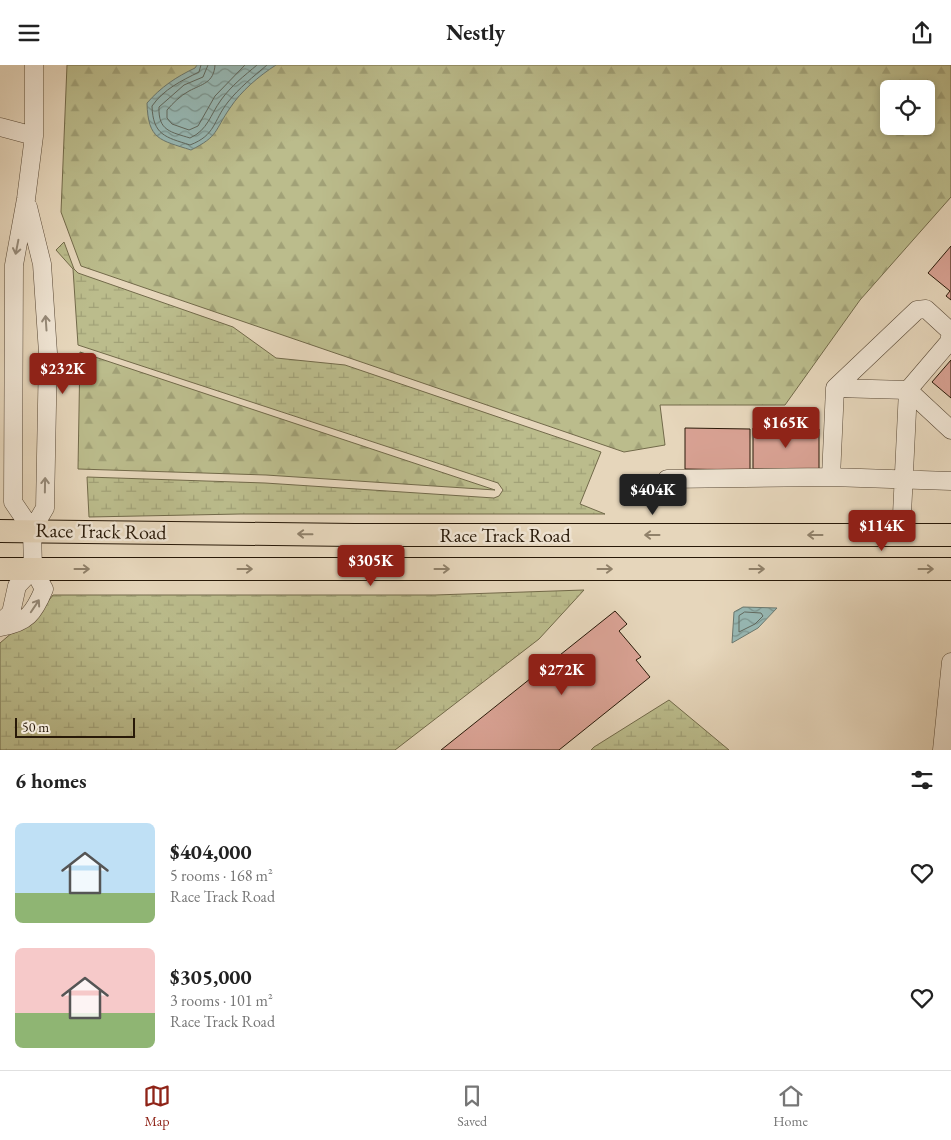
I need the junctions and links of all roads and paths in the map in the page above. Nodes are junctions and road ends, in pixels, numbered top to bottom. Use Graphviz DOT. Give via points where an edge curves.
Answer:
graph roads {
  1 [pos="34,65"];
  2 [pos="0,127"];
  3 [pos="34,136"];
  4 [pos="26,199"];
  5 [pos="835,388"];
  6 [pos="908,390"];
  7 [pos="951,429"];
  8 [pos="831,477"];
  9 [pos="667,479"];
  10 [pos="902,479"];
  11 [pos="951,481"];
  12 [pos="32,530"];
  13 [pos="0,531"];
  14 [pos="900,535"];
  15 [pos="951,535"];
  16 [pos="0,569"];
  17 [pos="33,569"];
  18 [pos="900,569"];
  19 [pos="951,569"];
  20 [pos="0,623"];
  21 [pos="0,627"];
  22 [pos="951,662"];
  23 [pos="948,724"];
  24 [pos="942,750"];
  1 -- 3 [label="street"];
  2 -- 3 [label="street"];
  3 -- 4 [label="street"];
  12 -- 4 [label="street, one-way" via="45,508 48,353 42,264"];
  4 -- 12 [label="street, one-way" via="14,265 13,502"];
  5 -- 6 [label="street"];
  5 -- 6 [label="street" via="917,310 926,309 951,332 949,342"];
  5 -- 8 [label="street"];
  6 -- 7 [label="street"];
  6 -- 10 [label="street"];
  8 -- 9 [label="street"];
  8 -- 10 [label="street"];
  10 -- 11 [label="street"];
  10 -- 14 [label="street"];
  12 -- 13 [label="main road, Race Track Road"];
  14 -- 12 [label="main road, Race Track Road, one-way" via="354,535"];
  12 -- 17 [label="street"];
  14 -- 15 [label="main road, Race Track Road"];
  14 -- 18 [label="main road"];
  16 -- 17 [label="main road, Race Track Road"];
  17 -- 18 [label="main road, Race Track Road, one-way"];
  17 -- 20 [label="street" via="17,586 11,613"];
  21 -- 17 [label="street, one-way" via="18,624 36,609 44,589"];
  18 -- 19 [label="main road, Race Track Road, one-way"];
  22 -- 23 [label="street"];
  23 -- 24 [label="street"];
}
